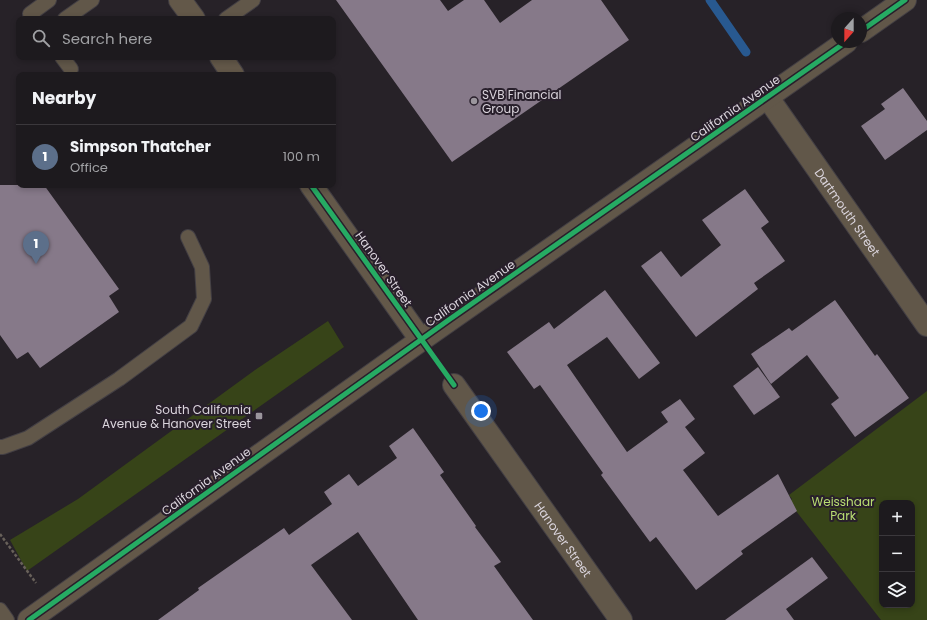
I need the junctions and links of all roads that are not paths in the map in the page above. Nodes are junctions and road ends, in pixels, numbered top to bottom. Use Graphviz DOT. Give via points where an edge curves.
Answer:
graph roads {
  1 [pos="49,0"];
  2 [pos="92,0"];
  3 [pos="180,0"];
  4 [pos="253,0"];
  5 [pos="905,0"];
  6 [pos="33,16"];
  7 [pos="69,16"];
  8 [pos="192,16"];
  9 [pos="230,16"];
  10 [pos="867,28"];
  11 [pos="838,48"];
  12 [pos="64,60"];
  13 [pos="222,60"];
  14 [pos="71,69"];
  15 [pos="231,72"];
  16 [pos="768,98"];
  17 [pos="314,188"];
  18 [pos="188,237"];
  19 [pos="927,325"];
  20 [pos="421,340"];
  21 [pos="454,385"];
  22 [pos="0,447"];
  23 [pos="0,610"];
  24 [pos="7,620"];
  25 [pos="29,620"];
  26 [pos="621,620"];
  1 -- 6 [label="lane"];
  2 -- 7 [label="lane"];
  3 -- 8 [label="street"];
  4 -- 9 [label="lane"];
  5 -- 10 [label="street"];
  11 -- 16 [label="street, California Avenue"];
  12 -- 14 [label="lane"];
  13 -- 15 [label="street"];
  16 -- 19 [label="street, Dartmouth Street"];
  16 -- 20 [label="street, California Avenue"];
  17 -- 20 [label="street, Hanover Street"];
  18 -- 22 [label="lane" via="202,267 204,299 191,326 119,379 28,438"];
  20 -- 25 [label="street, California Avenue"];
  21 -- 26 [label="street, Hanover Street"];
  23 -- 24 [label="lane"];
}
